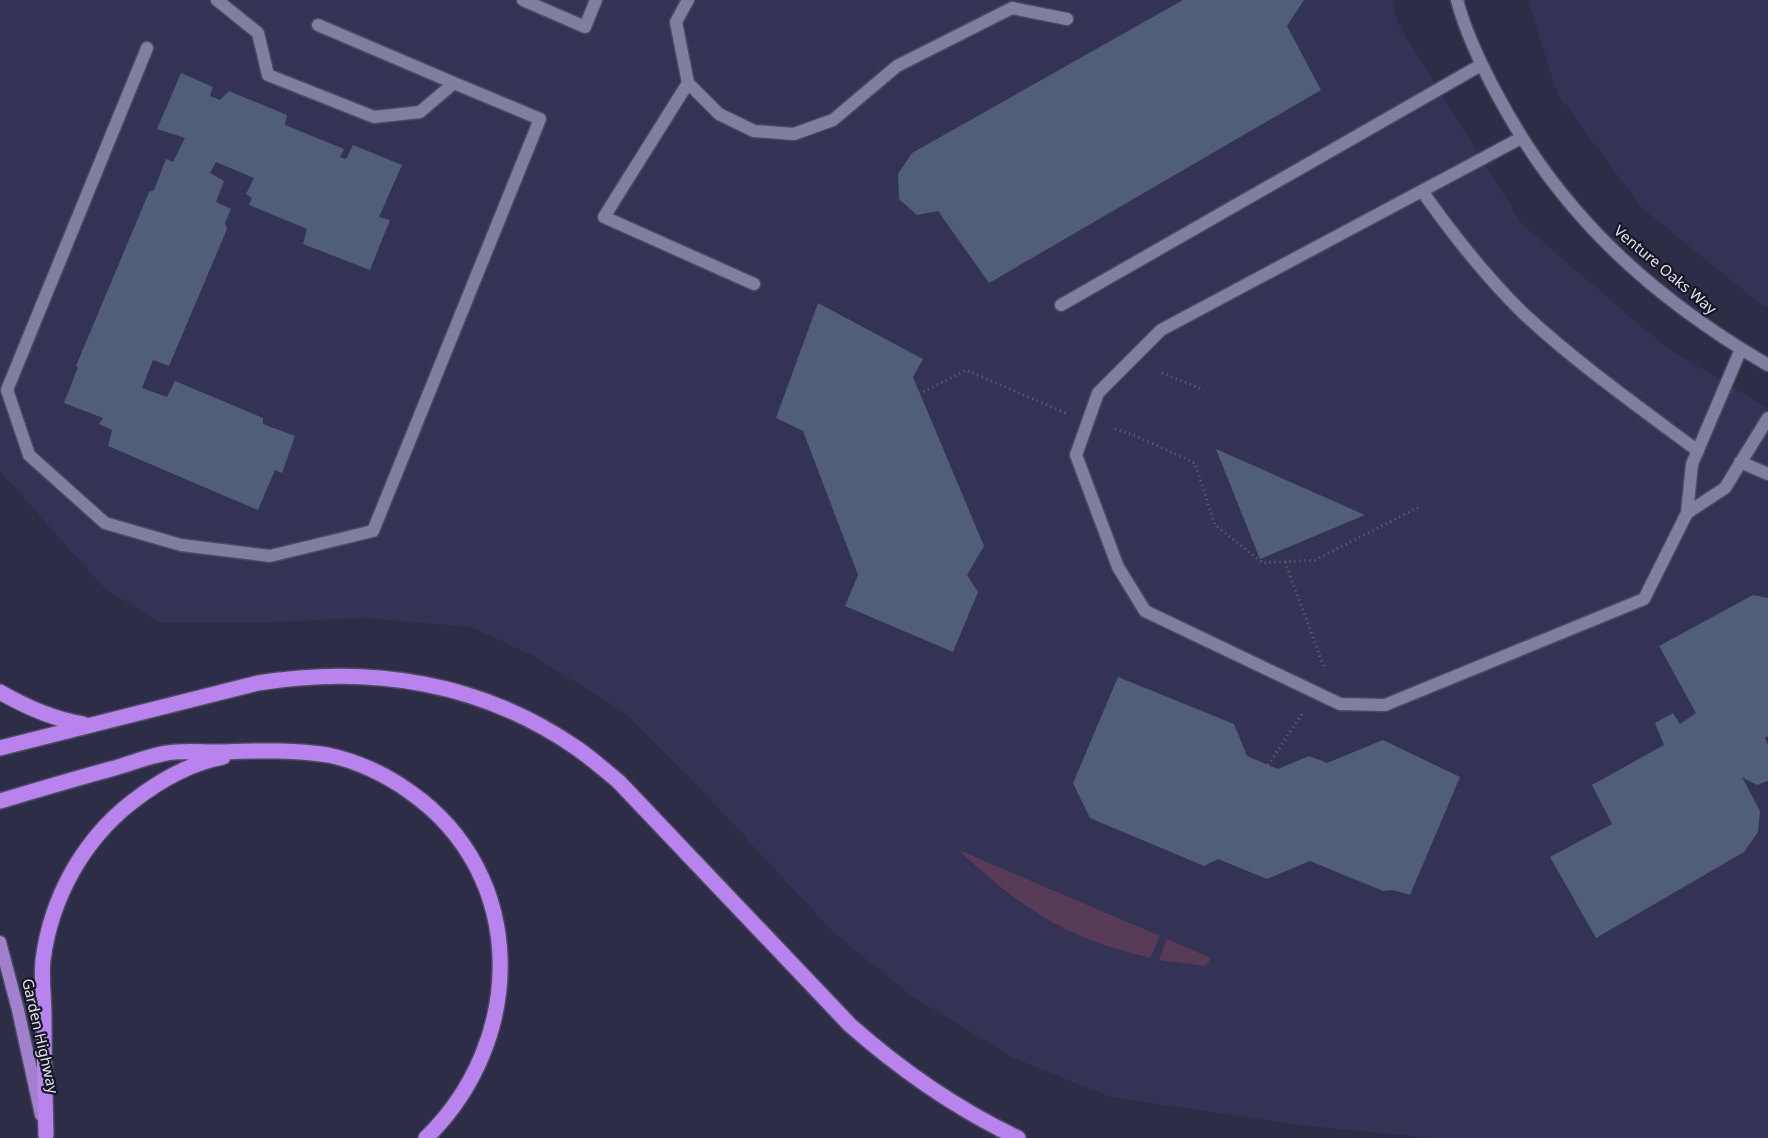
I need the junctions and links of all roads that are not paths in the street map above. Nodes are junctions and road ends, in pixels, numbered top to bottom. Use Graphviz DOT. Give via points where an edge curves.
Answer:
graph roads {
  1 [pos="217,0"];
  2 [pos="523,0"];
  3 [pos="596,0"];
  4 [pos="688,0"];
  5 [pos="1457,0"];
  6 [pos="1067,19"];
  7 [pos="318,25"];
  8 [pos="147,48"];
  9 [pos="1481,65"];
  10 [pos="454,83"];
  11 [pos="688,83"];
  12 [pos="1521,138"];
  13 [pos="1422,191"];
  14 [pos="754,284"];
  15 [pos="1061,305"];
  16 [pos="1741,349"];
  17 [pos="1768,365"];
  18 [pos="1768,418"];
  19 [pos="1698,451"];
  20 [pos="1740,462"];
  21 [pos="1768,474"];
  22 [pos="1687,513"];
  23 [pos="0,692"];
  24 [pos="89,726"];
  25 [pos="0,748"];
  26 [pos="254,752"];
  27 [pos="0,801"];
  28 [pos="0,942"];
  29 [pos="46,1136"];
  30 [pos="426,1138"];
  31 [pos="1018,1138"];
  1 -- 10 [label="street" via="258,33 268,76 374,118 420,112"];
  2 -- 3 [label="street" via="585,28"];
  4 -- 11 [label="street" via="676,22"];
  5 -- 9 [label="street, Venture Oaks Way"];
  6 -- 11 [label="street" via="1012,8 897,66 833,120 794,134 754,131 719,114"];
  7 -- 10 [label="street"];
  8 -- 10 [label="street" via="7,390 29,455 105,523 181,545 270,556 373,531 540,119"];
  9 -- 12 [label="street, Venture Oaks Way"];
  9 -- 15 [label="street"];
  11 -- 14 [label="street" via="604,216"];
  12 -- 13 [label="street"];
  12 -- 16 [label="street, Venture Oaks Way" via="1557,190 1599,237 1677,305"];
  13 -- 19 [label="street" via="1459,244 1525,314 1631,402"];
  13 -- 22 [label="street" via="1161,330 1098,393 1076,455 1118,567 1145,611 1340,704 1385,705 1644,599"];
  16 -- 17 [label="street, Venture Oaks Way"];
  16 -- 19 [label="street"];
  18 -- 20 [label="street"];
  19 -- 22 [label="street" via="1692,464"];
  20 -- 21 [label="street"];
  20 -- 22 [label="street" via="1725,488"];
  23 -- 24 [label="highway" via="19,704 61,720"];
  24 -- 25 [label="highway"];
  24 -- 31 [label="highway" via="258,683 333,675 426,683 480,698 524,718 578,749 619,782 850,1025 929,1089 976,1118"];
  26 -- 27 [label="highway" via="168,752"];
  26 -- 29 [label="highway" via="214,759 174,774 151,787 117,813 89,844 66,882 51,921 43,961"];
  26 -- 30 [label="highway" via="288,750 330,756 393,780 446,820 465,846 488,893 497,932 501,972 497,1011 486,1051 469,1087 444,1121"];
  28 -- 29 [label="main road, Garden Highway"];
}
